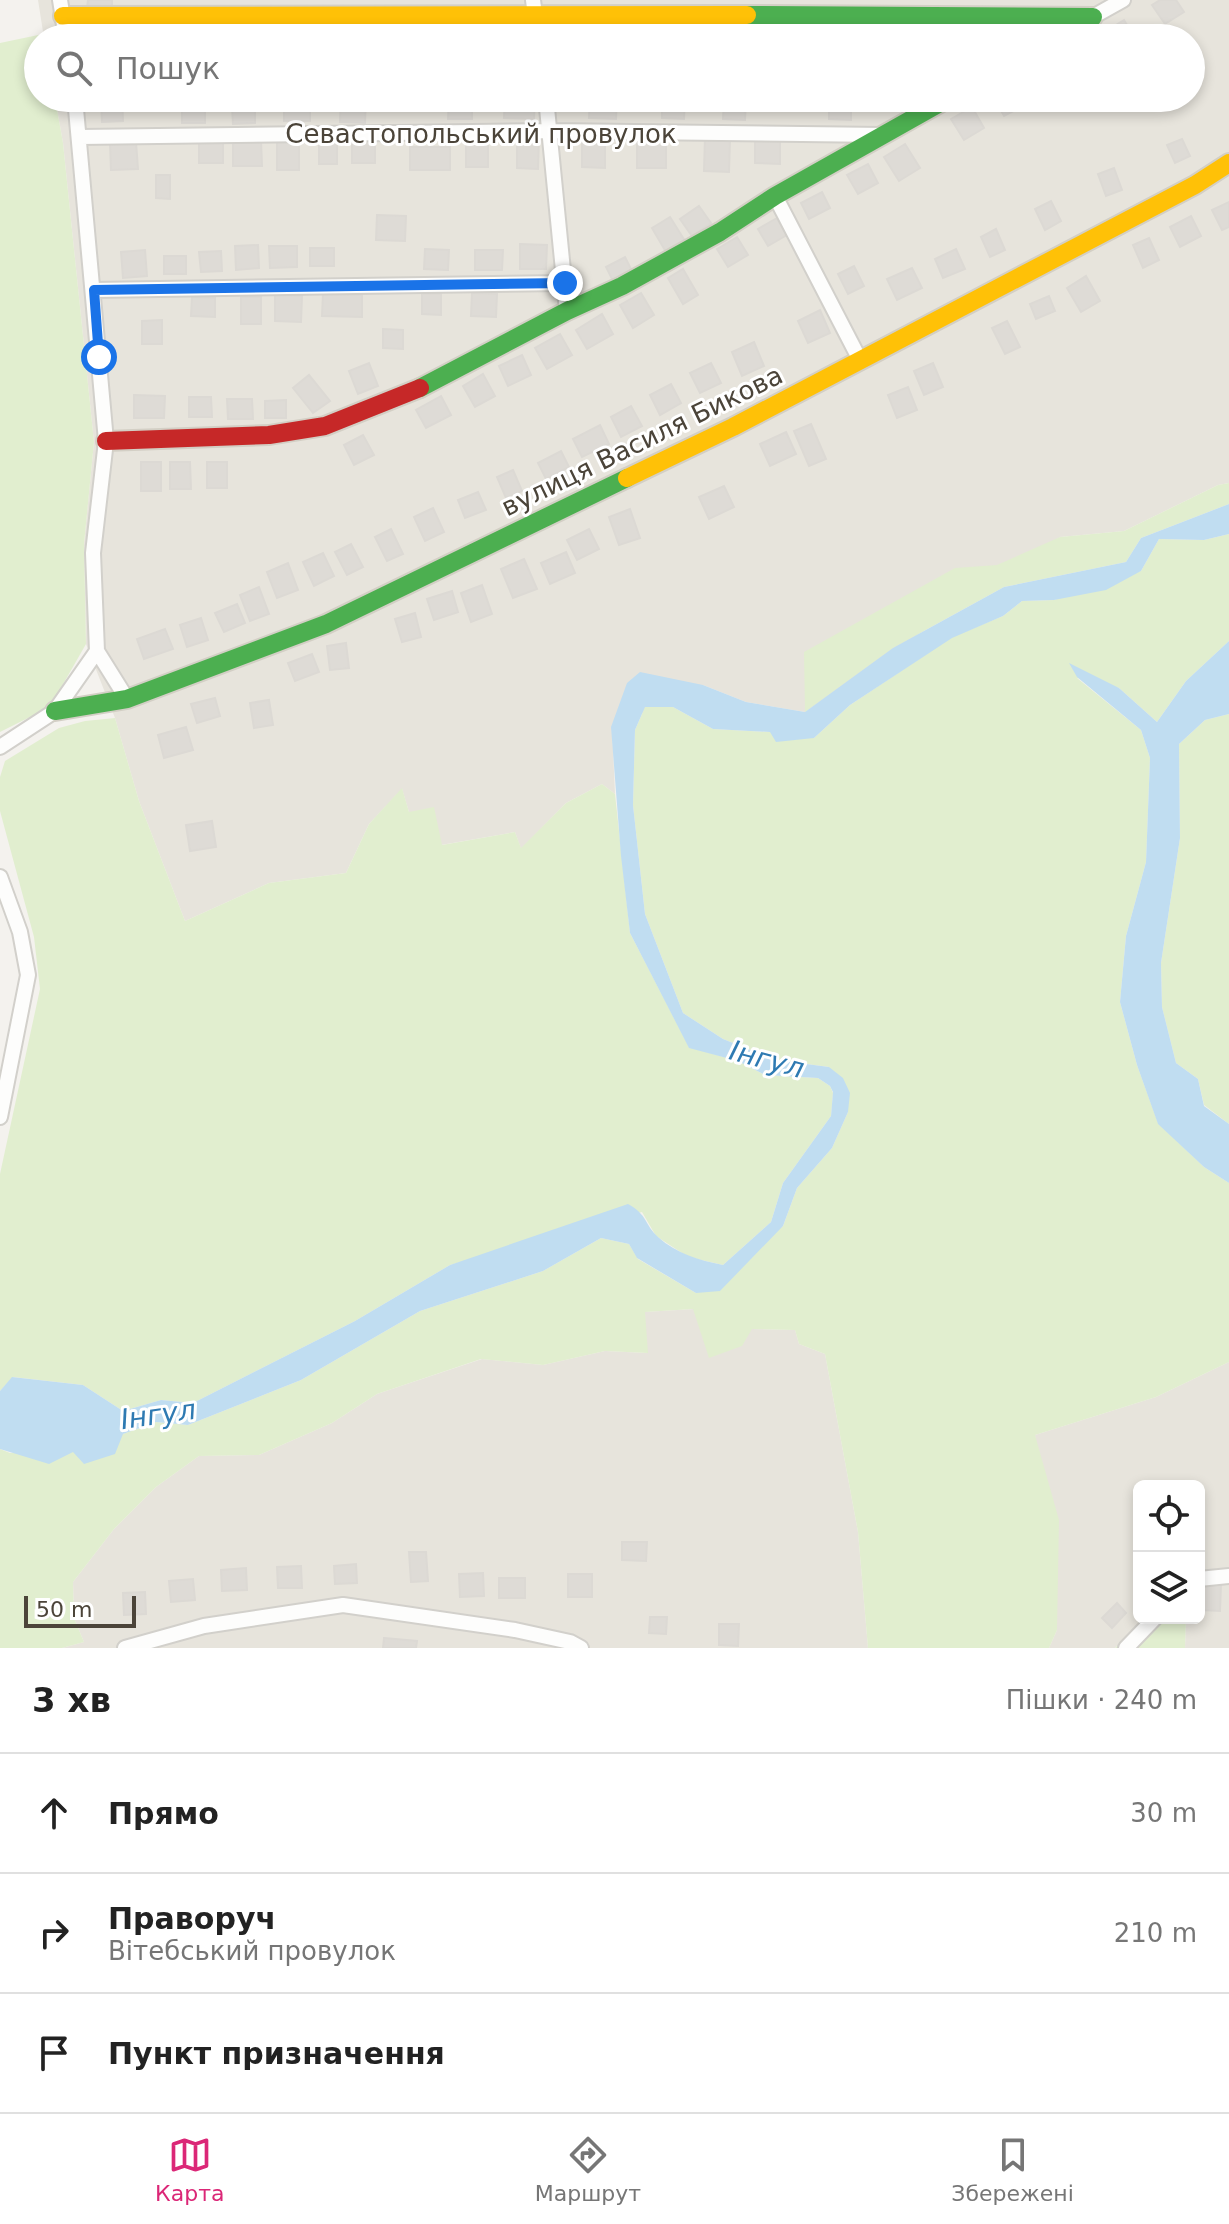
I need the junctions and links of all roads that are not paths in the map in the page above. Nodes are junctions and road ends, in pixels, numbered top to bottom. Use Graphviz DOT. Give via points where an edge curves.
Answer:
graph roads {
  1 [pos="1123,0"];
  2 [pos="534,7"];
  3 [pos="62,8"];
  4 [pos="1093,17"];
  5 [pos="1080,24"];
  6 [pos="77,112"];
  7 [pos="548,112"];
  8 [pos="924,112"];
  9 [pos="550,131"];
  10 [pos="883,135"];
  11 [pos="80,137"];
  12 [pos="1229,163"];
  13 [pos="775,196"];
  14 [pos="565,283"];
  15 [pos="94,290"];
  16 [pos="567,311"];
  17 [pos="860,360"];
  18 [pos="106,441"];
  19 [pos="97,651"];
  20 [pos="127,699"];
  21 [pos="55,711"];
  22 [pos="0,747"];
  23 [pos="0,877"];
  24 [pos="0,1117"];
  25 [pos="1229,1576"];
  26 [pos="1205,1578"];
  27 [pos="1149,1624"];
  28 [pos="125,1648"];
  29 [pos="581,1648"];
  30 [pos="1126,1648"];
  1 -- 4 [label="street"];
  2 -- 3 [label="street"];
  2 -- 4 [label="street"];
  4 -- 5 [label="street"];
  6 -- 11 [label="street"];
  7 -- 9 [label="street"];
  8 -- 10 [label="street"];
  9 -- 10 [label="street, Севастопольський провулок"];
  9 -- 11 [label="street, Севастопольський провулок"];
  9 -- 14 [label="street"];
  10 -- 13 [label="street"];
  11 -- 15 [label="street"];
  12 -- 17 [label="street, вулиця Василя Бикова"];
  13 -- 16 [label="street" via="720,232"];
  13 -- 17 [label="street"];
  14 -- 15 [label="street"];
  14 -- 16 [label="street"];
  15 -- 18 [label="street"];
  16 -- 18 [label="street" via="417,389 325,426 269,435"];
  17 -- 20 [label="street, вулиця Василя Бикова" via="326,624"];
  18 -- 19 [label="street" via="93,553"];
  19 -- 20 [label="street"];
  19 -- 21 [label="street"];
  20 -- 21 [label="street, вулиця Василя Бикова"];
  21 -- 22 [label="street"];
  23 -- 24 [label="street" via="20,932 28,975"];
  25 -- 26 [label="street"];
  27 -- 30 [label="street"];
  28 -- 29 [label="street" via="204,1626 343,1605 515,1630"];
}
